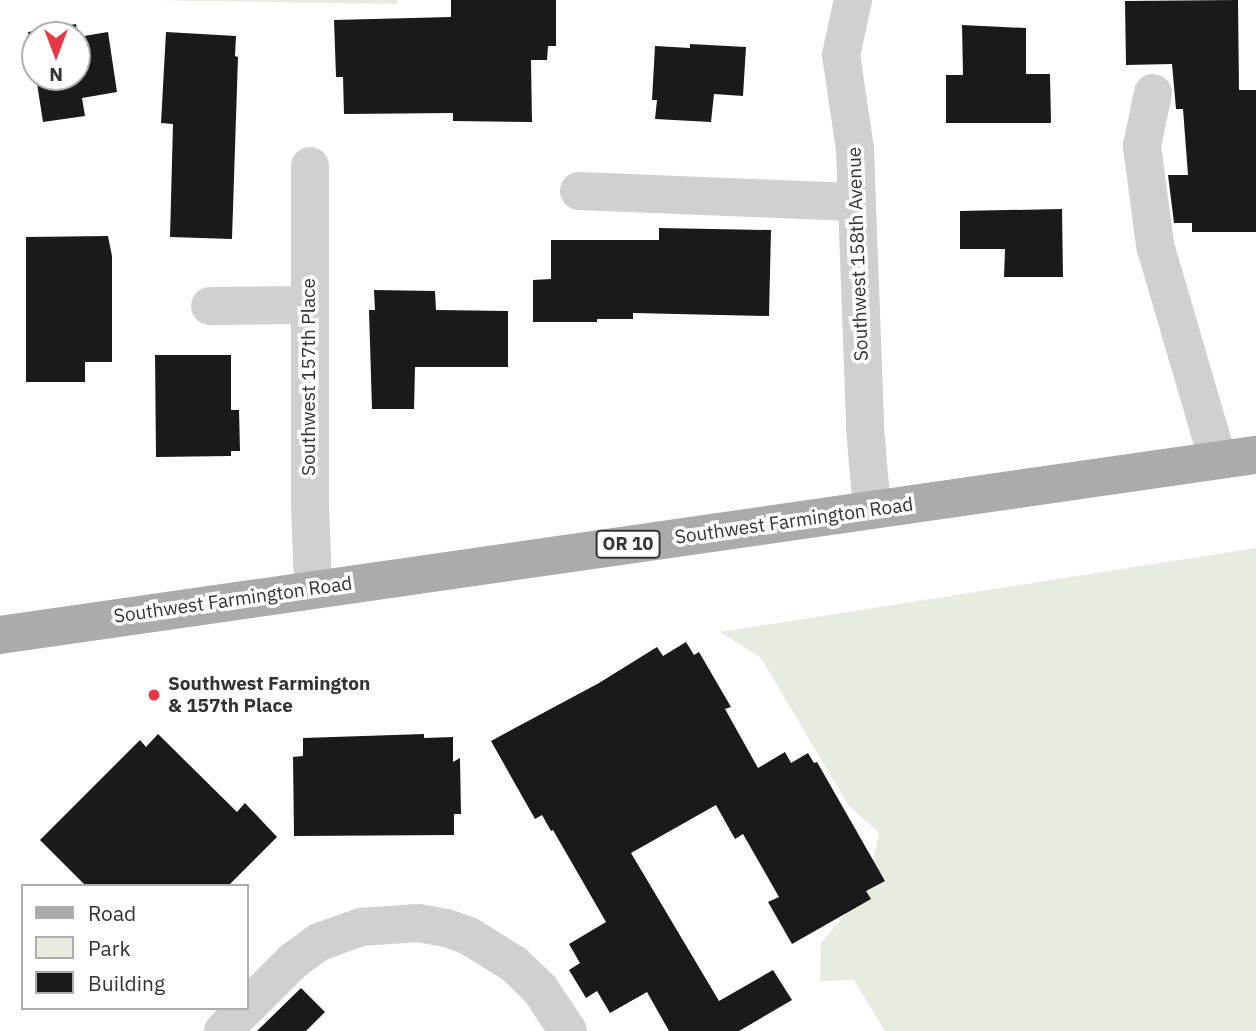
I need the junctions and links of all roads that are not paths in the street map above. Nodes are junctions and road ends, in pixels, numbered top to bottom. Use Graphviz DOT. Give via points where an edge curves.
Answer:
graph roads {
  1 [pos="853,0"];
  2 [pos="1153,93"];
  3 [pos="310,166"];
  4 [pos="579,191"];
  5 [pos="856,202"];
  6 [pos="309,305"];
  7 [pos="210,306"];
  8 [pos="1256,455"];
  9 [pos="1218,460"];
  10 [pos="872,510"];
  11 [pos="313,589"];
  12 [pos="0,635"];
  13 [pos="248,1006"];
  14 [pos="244,1010"];
  15 [pos="223,1031"];
  16 [pos="568,1031"];
  1 -- 5 [label="street, Southwest 158th Avenue" via="841,55 855,149"];
  2 -- 9 [label="street" via="1142,146 1155,245"];
  3 -- 6 [label="street, Southwest 157th Place"];
  4 -- 5 [label="street"];
  5 -- 10 [label="street, Southwest 158th Avenue"];
  6 -- 7 [label="street"];
  6 -- 11 [label="street, Southwest 157th Place"];
  8 -- 9 [label="main road, Southwest Farmington Road / OR 10"];
  9 -- 10 [label="main road, Southwest Farmington Road / OR 10"];
  10 -- 11 [label="main road, Southwest Farmington Road / OR 10"];
  11 -- 12 [label="main road, Southwest Farmington Road / OR 10"];
  13 -- 16 [label="street" via="319,942 361,927 418,923 469,936 514,964 540,989"];
  14 -- 15 [label="street"];
}
